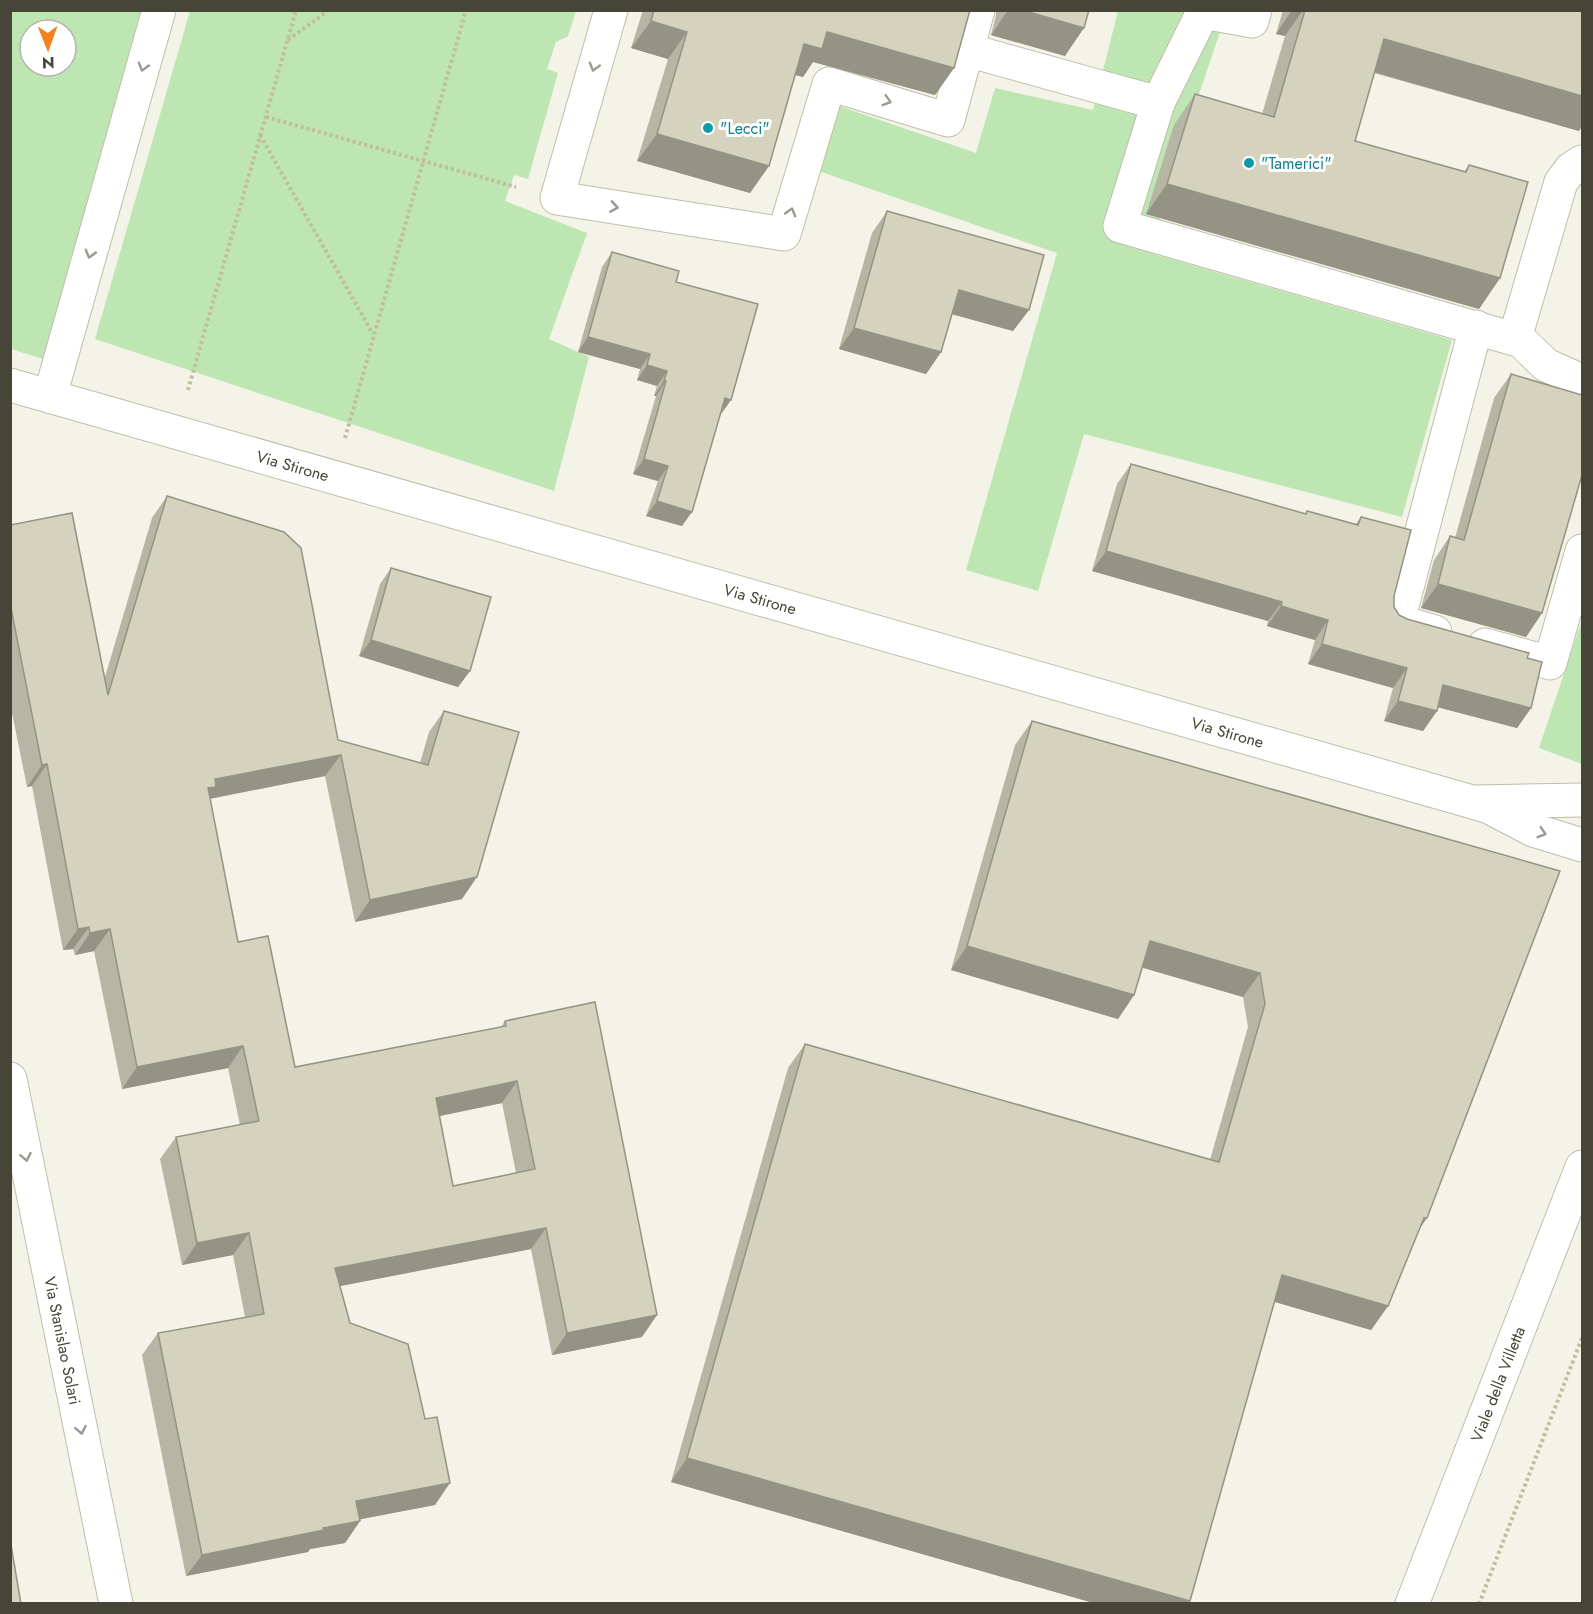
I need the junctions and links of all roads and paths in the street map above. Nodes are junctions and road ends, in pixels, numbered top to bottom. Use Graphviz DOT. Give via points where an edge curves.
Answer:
graph roads {
  1 [pos="159,10"];
  2 [pos="296,10"];
  3 [pos="328,10"];
  4 [pos="466,10"];
  5 [pos="610,10"];
  6 [pos="978,10"];
  7 [pos="1255,10"];
  8 [pos="288,40"];
  9 [pos="967,50"];
  10 [pos="1158,103"];
  11 [pos="266,117"];
  12 [pos="261,135"];
  13 [pos="423,161"];
  14 [pos="1582,162"];
  15 [pos="523,189"];
  16 [pos="1476,327"];
  17 [pos="373,334"];
  18 [pos="1515,338"];
  19 [pos="1582,381"];
  20 [pos="10,385"];
  21 [pos="188,390"];
  22 [pos="50,396"];
  23 [pos="343,442"];
  24 [pos="1582,551"];
  25 [pos="1469,801"];
  26 [pos="1582,801"];
  27 [pos="1582,845"];
  28 [pos="10,1079"];
  29 [pos="1582,1167"];
  30 [pos="1582,1338"];
  31 [pos="116,1604"];
  32 [pos="1412,1604"];
  33 [pos="1479,1604"];
  1 -- 22 [label="street, one-way"];
  2 -- 8 [label="path"];
  3 -- 8 [label="path"];
  4 -- 13 [label="path"];
  5 -- 9 [label="street, one-way" via="557,198 784,234 829,84 948,120"];
  6 -- 9 [label="street"];
  7 -- 10 [label="street" via="1252,21 1203,12"];
  8 -- 11 [label="path"];
  9 -- 10 [label="street"];
  10 -- 16 [label="street" via="1120,226"];
  11 -- 12 [label="path"];
  11 -- 13 [label="path"];
  12 -- 17 [label="path"];
  12 -- 21 [label="path"];
  13 -- 15 [label="path"];
  13 -- 17 [label="path"];
  14 -- 18 [label="street" via="1561,182"];
  16 -- 18 [label="street"];
  16 -- 24 [label="street" via="1398,621 1550,663"];
  17 -- 23 [label="path"];
  18 -- 19 [label="street" via="1546,365"];
  20 -- 22 [label="street, Via Stirone"];
  22 -- 25 [label="street, Via Stirone"];
  25 -- 26 [label="street, Via Stirone"];
  25 -- 27 [label="street, Via Stirone, one-way" via="1533,830"];
  28 -- 31 [label="street, Via Stanislao Solari, one-way"];
  29 -- 32 [label="street, Viale della Villetta"];
  30 -- 33 [label="path"];
}
